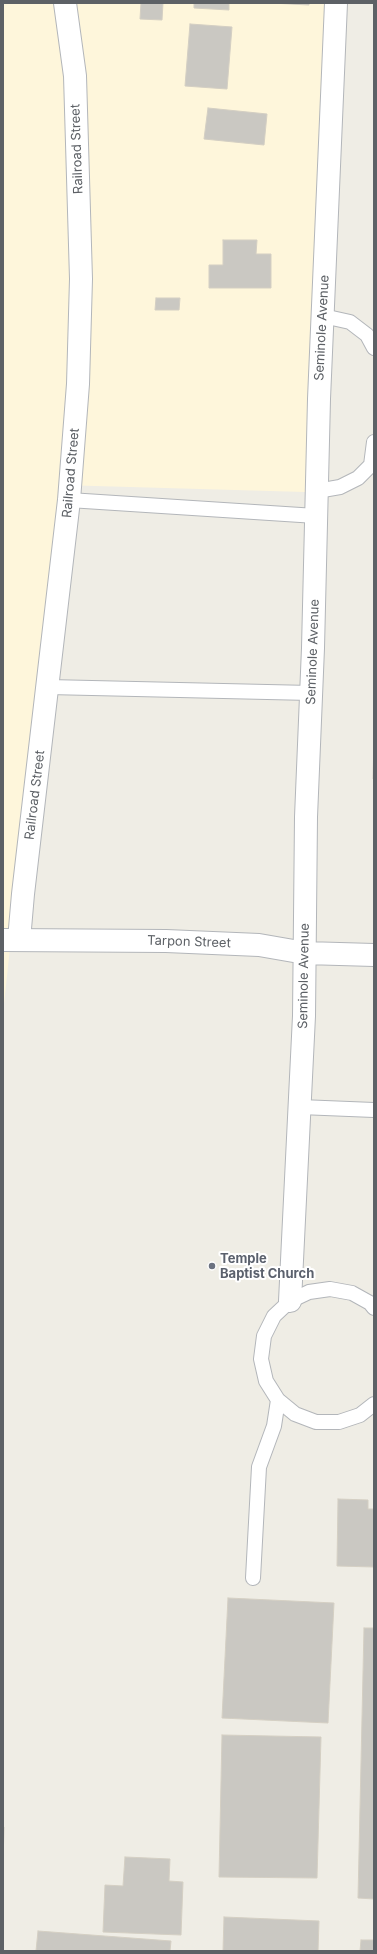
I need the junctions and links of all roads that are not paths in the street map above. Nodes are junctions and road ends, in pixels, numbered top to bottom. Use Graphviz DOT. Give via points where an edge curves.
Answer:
graph roads {
  1 [pos="65,3"];
  2 [pos="336,3"];
  3 [pos="323,316"];
  4 [pos="374,348"];
  5 [pos="374,442"];
  6 [pos="317,491"];
  7 [pos="69,500"];
  8 [pos="316,516"];
  9 [pos="48,687"];
  10 [pos="312,693"];
  11 [pos="11,940"];
  12 [pos="305,953"];
  13 [pos="374,955"];
  14 [pos="300,1107"];
  15 [pos="374,1110"];
  16 [pos="290,1301"];
  17 [pos="374,1308"];
  18 [pos="278,1400"];
  19 [pos="374,1404"];
  20 [pos="253,1578"];
  1 -- 7 [label="street, Railroad Street" via="75,76 81,280 78,384"];
  2 -- 3 [label="street, Seminole Avenue"];
  3 -- 4 [label="lane" via="350,322 367,335"];
  3 -- 6 [label="street, Seminole Avenue"];
  5 -- 6 [label="lane" via="371,465 358,478 340,487"];
  6 -- 8 [label="street, Seminole Avenue"];
  7 -- 8 [label="lane"];
  7 -- 9 [label="street, Railroad Street"];
  8 -- 10 [label="street, Seminole Avenue"];
  9 -- 10 [label="lane"];
  9 -- 11 [label="street, Railroad Street" via="23,894"];
  10 -- 12 [label="street, Seminole Avenue" via="306,817"];
  11 -- 12 [label="street, Tarpon Street" via="166,941 259,945"];
  12 -- 13 [label="street, Tarpon Street"];
  12 -- 14 [label="street, Seminole Avenue"];
  14 -- 15 [label="lane"];
  14 -- 16 [label="street, Seminole Avenue"];
  16 -- 17 [label="lane" via="309,1292 330,1289 352,1293"];
  16 -- 18 [label="lane" via="274,1316 264,1336 261,1359 266,1381"];
  18 -- 19 [label="lane" via="295,1414 316,1422 338,1422 360,1415"];
  18 -- 20 [label="lane" via="274,1426 259,1467"];
}
